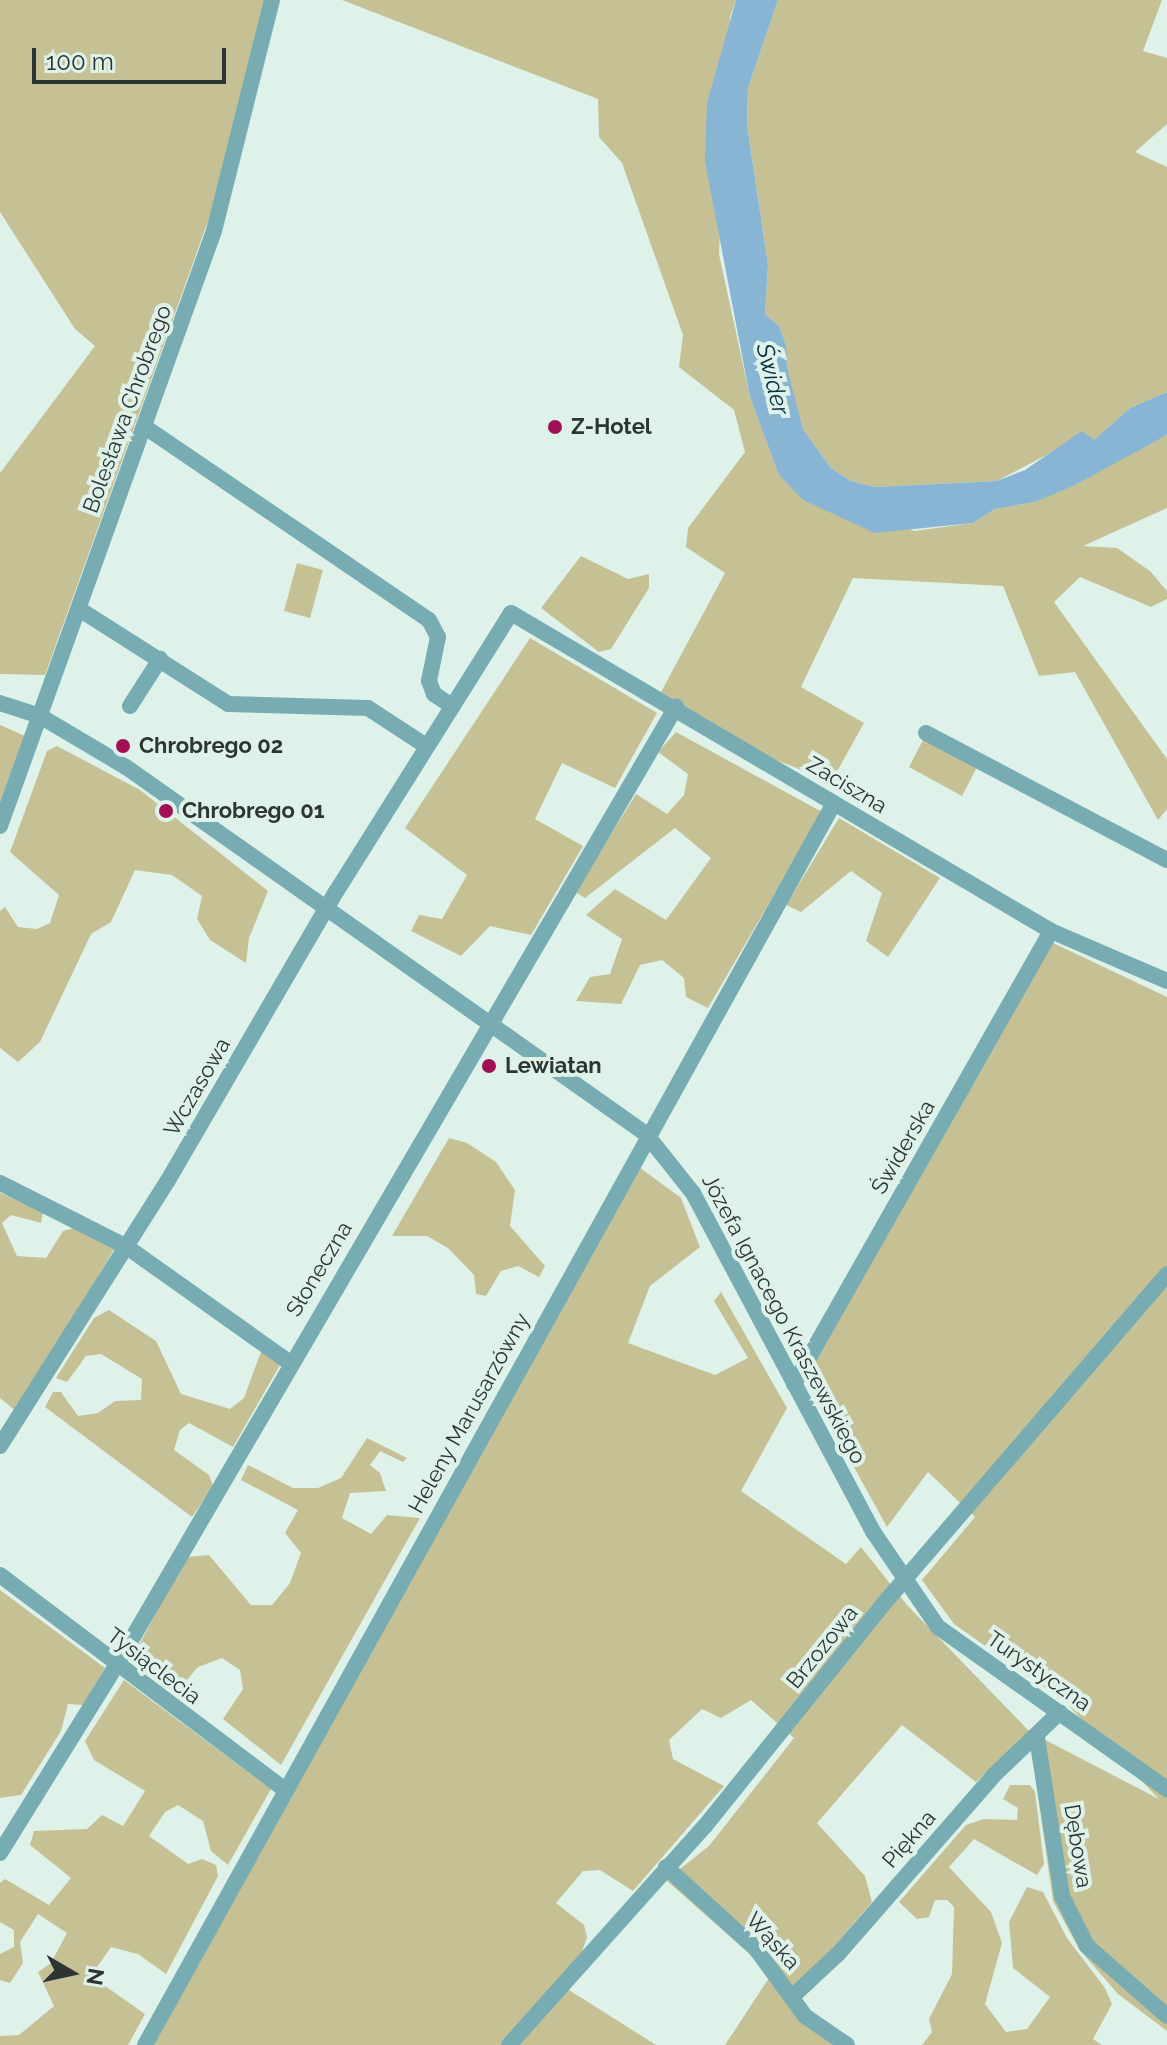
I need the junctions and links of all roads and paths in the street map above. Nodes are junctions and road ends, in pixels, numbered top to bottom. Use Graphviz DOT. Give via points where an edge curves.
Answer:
graph roads {
  1 [pos="272,0"];
  2 [pos="145,427"];
  3 [pos="79,609"];
  4 [pos="511,613"];
  5 [pos="160,659"];
  6 [pos="0,703"];
  7 [pos="449,704"];
  8 [pos="130,706"];
  9 [pos="676,707"];
  10 [pos="40,716"];
  11 [pos="926,733"];
  12 [pos="423,744"];
  13 [pos="834,803"];
  14 [pos="0,826"];
  15 [pos="1167,860"];
  16 [pos="326,909"];
  17 [pos="1051,931"];
  18 [pos="1167,981"];
  19 [pos="490,1024"];
  20 [pos="646,1134"];
  21 [pos="0,1183"];
  22 [pos="127,1247"];
  23 [pos="1167,1274"];
  24 [pos="290,1363"];
  25 [pos="794,1384"];
  26 [pos="0,1446"];
  27 [pos="0,1575"];
  28 [pos="904,1582"];
  29 [pos="116,1666"];
  30 [pos="1060,1712"];
  31 [pos="1037,1738"];
  32 [pos="1164,1786"];
  33 [pos="284,1789"];
  34 [pos="0,1853"];
  35 [pos="666,1867"];
  36 [pos="792,1997"];
  37 [pos="1167,2016"];
  38 [pos="145,2045"];
  39 [pos="509,2045"];
  40 [pos="847,2045"];
  1 -- 2 [label="street, Bolesława Chrobrego" via="227,189"];
  2 -- 3 [label="street, Bolesława Chrobrego"];
  2 -- 7 [label="street" via="429,620 438,637 429,681"];
  3 -- 5 [label="street"];
  3 -- 10 [label="street, Bolesława Chrobrego"];
  4 -- 7 [label="street, Wczasowa"];
  4 -- 9 [label="street, Zaciszna"];
  5 -- 8 [label="street"];
  5 -- 12 [label="street" via="228,704 368,708"];
  6 -- 10 [label="street, Józefa Ignacego Kraszewskiego"];
  7 -- 12 [label="street, Wczasowa"];
  9 -- 13 [label="street, Zaciszna"];
  9 -- 19 [label="street, Słoneczna"];
  10 -- 14 [label="street, Bolesława Chrobrego"];
  10 -- 16 [label="street, Józefa Ignacego Kraszewskiego" via="126,767"];
  11 -- 15 [label="street"];
  12 -- 16 [label="street, Wczasowa"];
  13 -- 17 [label="street, Zaciszna"];
  13 -- 20 [label="street, Heleny Marusarzówny"];
  16 -- 19 [label="street, Józefa Ignacego Kraszewskiego"];
  16 -- 22 [label="street, Wczasowa"];
  17 -- 18 [label="street, Zaciszna"];
  17 -- 25 [label="street, Świderska"];
  19 -- 20 [label="street, Józefa Ignacego Kraszewskiego"];
  19 -- 24 [label="street, Słoneczna"];
  20 -- 25 [label="street, Józefa Ignacego Kraszewskiego" via="693,1193"];
  20 -- 33 [label="street, Heleny Marusarzówny"];
  21 -- 22 [label="street"];
  22 -- 24 [label="street"];
  22 -- 26 [label="street, Wczasowa"];
  23 -- 28 [label="street, Brzozowa"];
  24 -- 29 [label="street, Słoneczna"];
  25 -- 28 [label="street, Józefa Ignacego Kraszewskiego"];
  27 -- 29 [label="street, Tysiąclecia"];
  28 -- 30 [label="street, Turystyczna" via="938,1627"];
  28 -- 35 [label="street, Brzozowa"];
  29 -- 33 [label="street, Tysiąclecia"];
  29 -- 34 [label="street, Słoneczna"];
  30 -- 31 [label="street, Piękna"];
  30 -- 32 [label="street, Turystyczna"];
  31 -- 36 [label="street, Piękna" via="994,1775 838,1954"];
  31 -- 37 [label="street, Dębowa" via="1062,1896 1087,1946"];
  33 -- 38 [label="street, Heleny Marusarzówny"];
  35 -- 36 [label="street, Wąska" via="756,1949"];
  35 -- 39 [label="street, Brzozowa"];
  36 -- 40 [label="street, Wąska" via="805,2016"];
}
